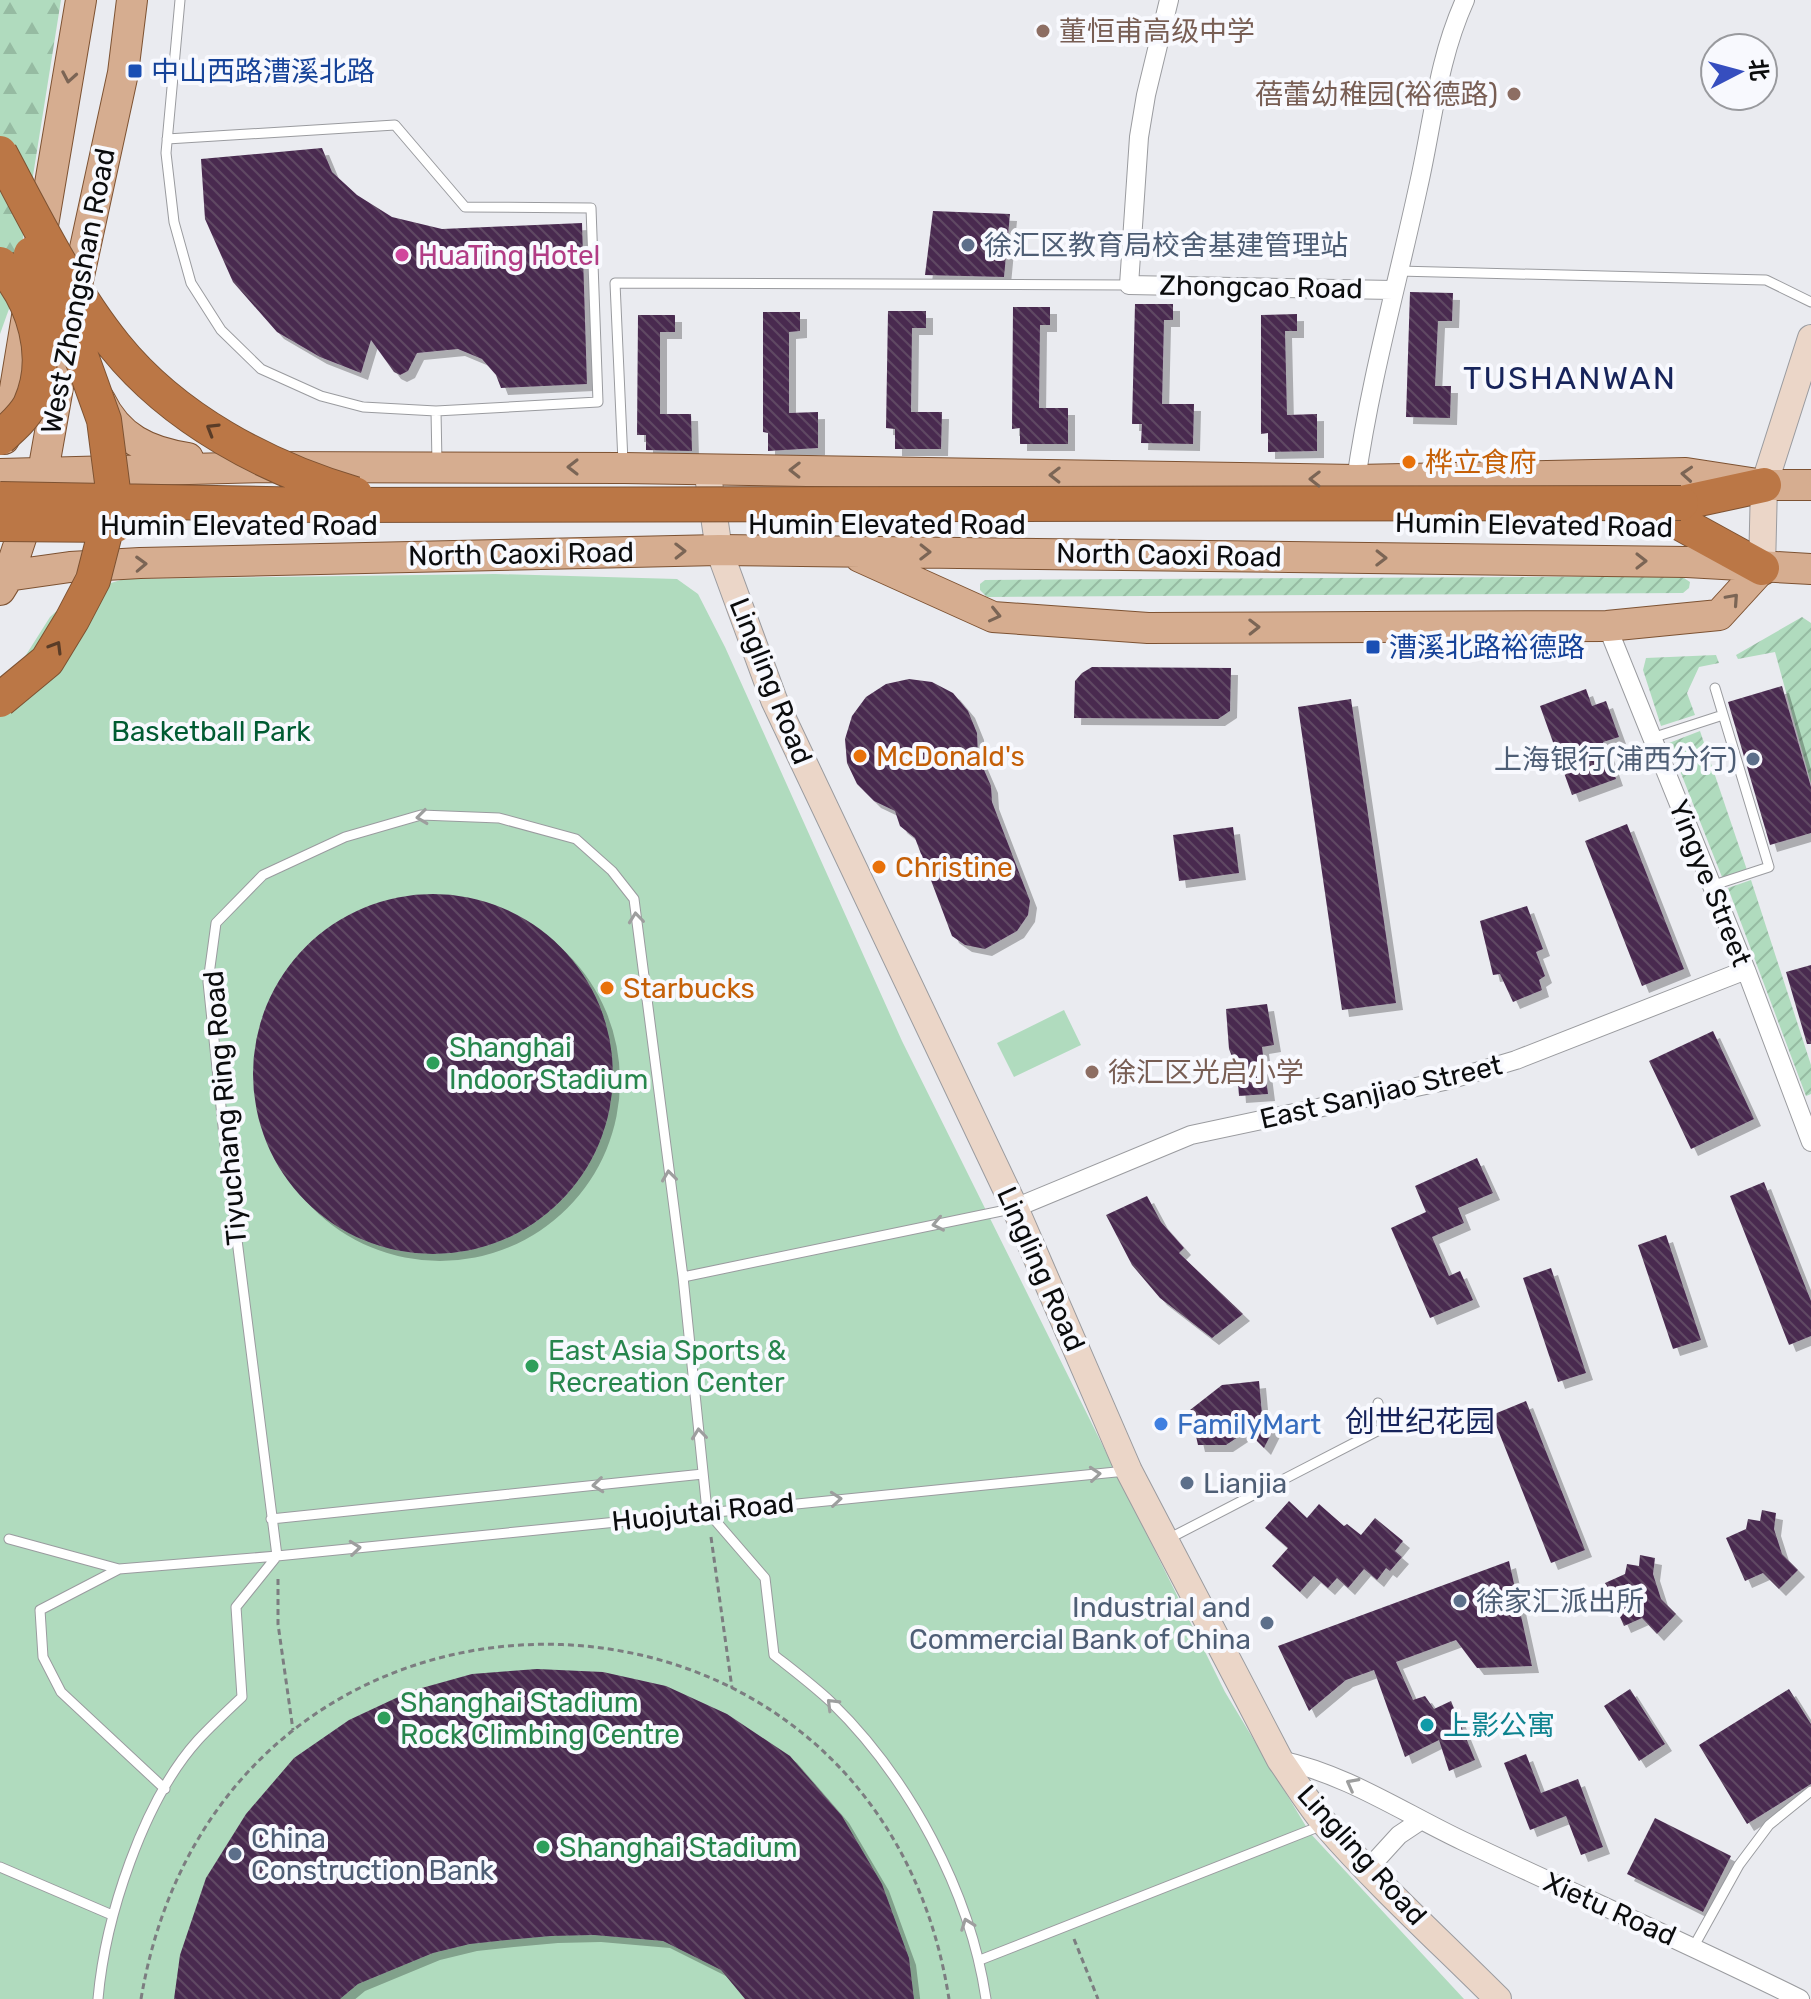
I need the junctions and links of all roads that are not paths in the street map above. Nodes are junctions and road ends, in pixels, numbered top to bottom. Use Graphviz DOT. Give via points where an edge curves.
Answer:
graph roads {
  1 [pos="81,0"];
  2 [pos="132,0"];
  3 [pos="180,0"];
  4 [pos="1169,0"];
  5 [pos="1465,0"];
  6 [pos="167,139"];
  7 [pos="0,153"];
  8 [pos="0,200"];
  9 [pos="0,264"];
  10 [pos="1398,271"];
  11 [pos="1129,285"];
  12 [pos="1393,290"];
  13 [pos="1811,302"];
  14 [pos="72,308"];
  15 [pos="1811,338"];
  16 [pos="436,411"];
  17 [pos="0,438"];
  18 [pos="0,451"];
  19 [pos="266,467"];
  20 [pos="437,467"];
  21 [pos="624,468"];
  22 [pos="707,469"];
  23 [pos="43,472"];
  24 [pos="0,474"];
  25 [pos="1356,480"];
  26 [pos="1764,485"];
  27 [pos="1811,485"];
  28 [pos="0,499"];
  29 [pos="414,505"];
  30 [pos="1681,513"];
  31 [pos="0,524"];
  32 [pos="719,550"];
  33 [pos="847,551"];
  34 [pos="1762,568"];
  35 [pos="1811,569"];
  36 [pos="3,581"];
  37 [pos="1607,626"];
  38 [pos="1715,688"];
  39 [pos="0,700"];
  40 [pos="1723,715"];
  41 [pos="1652,738"];
  42 [pos="1711,886"];
  43 [pos="1746,970"];
  44 [pos="1804,1101"];
  45 [pos="1810,1137"];
  46 [pos="1015,1208"];
  47 [pos="683,1277"];
  48 [pos="1378,1403"];
  49 [pos="1129,1471"];
  50 [pos="703,1474"];
  51 [pos="707,1511"];
  52 [pos="271,1519"];
  53 [pos="9,1539"];
  54 [pos="1165,1541"];
  55 [pos="277,1556"];
  56 [pos="119,1569"];
  57 [pos="1280,1760"];
  58 [pos="165,1789"];
  59 [pos="1811,1791"];
  60 [pos="1420,1821"];
  61 [pos="1325,1824"];
  62 [pos="0,1867"];
  63 [pos="1368,1869"];
  64 [pos="112,1915"];
  65 [pos="1694,1946"];
  66 [pos="980,1960"];
  67 [pos="98,1999"];
  68 [pos="986,1999"];
  69 [pos="1498,1999"];
  70 [pos="1800,1999"];
  1 -- 18 [label="main road, West Zhongshan Road, one-way" via="9,425"];
  2 -- 14 [label="main road, West Zhongshan Road" via="123,73"];
  3 -- 6 [label="lane"];
  4 -- 11 [label="street, Zhongcao Road" via="1139,137"];
  5 -- 10 [label="street" via="1441,67"];
  6 -- 16 [label="lane" via="174,222 191,283 221,330 261,369 321,396 363,407"];
  6 -- 16 [label="lane" via="395,125 465,207 591,208 598,402"];
  29 -- 7 [label="highway, one-way, bridge" via="357,495 284,469 172,402 115,346"];
  39 -- 8 [label="highway, one-way, bridge" via="47,661 72,620 93,580 114,498 104,420 80,353"];
  9 -- 17 [label="highway, bridge" via="29,305 39,357 29,406"];
  10 -- 12 [label="street"];
  10 -- 13 [label="lane" via="1766,280"];
  11 -- 12 [label="street, Zhongcao Road"];
  11 -- 21 [label="lane" via="615,283"];
  12 -- 25 [label="street"];
  14 -- 19 [label="main road" via="95,388 106,413 128,438 169,455"];
  14 -- 23 [label="main road, West Zhongshan Road"];
  15 -- 26 [label="street"];
  16 -- 20 [label="lane"];
  19 -- 20 [label="main road"];
  19 -- 23 [label="main road"];
  21 -- 20 [label="main road, one-way"];
  21 -- 22 [label="main road"];
  25 -- 22 [label="main road, one-way"];
  22 -- 32 [label="street, Lingling Road"];
  23 -- 24 [label="main road"];
  23 -- 36 [label="main road, West Zhongshan Road"];
  26 -- 25 [label="main road, one-way" via="1686,473"];
  26 -- 27 [label="main road"];
  26 -- 30 [label="highway, Humin Elevated Road"];
  26 -- 34 [label="street"];
  28 -- 29 [label="highway, bridge"];
  29 -- 30 [label="highway, bridge"];
  30 -- 31 [label="highway, Humin Elevated Road, bridge"];
  30 -- 34 [label="highway, Humin Elevated Road"];
  32 -- 33 [label="main road, North Caoxi Road"];
  36 -- 32 [label="main road, North Caoxi Road, one-way" via="70,567 140,563"];
  32 -- 46 [label="street, Lingling Road" via="774,700"];
  33 -- 34 [label="main road, North Caoxi Road, one-way" via="1687,562"];
  33 -- 37 [label="main road, one-way" via="993,617 1148,628"];
  34 -- 35 [label="main road, North Caoxi Road"];
  37 -- 34 [label="main road, one-way" via="1719,615"];
  37 -- 41 [label="street, Yingye Street"];
  38 -- 40 [label="lane"];
  40 -- 41 [label="lane"];
  40 -- 42 [label="lane" via="1771,866"];
  41 -- 42 [label="street, Yingye Street"];
  42 -- 43 [label="street, Yingye Street"];
  43 -- 44 [label="street, Yingye Street"];
  43 -- 46 [label="street, East Sanjiao Street" via="1516,1060 1449,1080 1191,1135"];
  44 -- 45 [label="street, Yingye Street"];
  46 -- 47 [label="lane, one-way"];
  46 -- 49 [label="street, Lingling Road"];
  50 -- 47 [label="lane, Tiyuchang Ring Road, one-way"];
  47 -- 52 [label="lane, Tiyuchang Ring Road, one-way" via="634,899 612,871 576,839 499,818 421,815 345,837 263,875 216,923 208,982"];
  48 -- 54 [label="lane" via="1383,1428"];
  51 -- 49 [label="lane, Huojutai Road, one-way"];
  49 -- 54 [label="street, Lingling Road"];
  50 -- 51 [label="lane, Tiyuchang Ring Road"];
  50 -- 52 [label="lane, one-way"];
  55 -- 51 [label="lane, Huojutai Road, one-way"];
  66 -- 51 [label="lane, one-way" via="946,1867 903,1790 830,1701 774,1655 765,1578"];
  52 -- 55 [label="lane, Tiyuchang Ring Road"];
  53 -- 56 [label="lane"];
  54 -- 57 [label="street, Lingling Road"];
  55 -- 56 [label="lane, Huojutai Road"];
  55 -- 58 [label="lane" via="236,1607 242,1697 196,1742"];
  56 -- 58 [label="lane" via="40,1610 43,1657 61,1692"];
  60 -- 57 [label="street, Xietu Road, one-way" via="1335,1775"];
  57 -- 61 [label="street, Lingling Road"];
  58 -- 64 [label="lane"];
  59 -- 65 [label="lane" via="1769,1825 1739,1865"];
  60 -- 63 [label="street"];
  60 -- 65 [label="street, Xietu Road"];
  61 -- 63 [label="street, Lingling Road"];
  61 -- 66 [label="lane"];
  62 -- 64 [label="lane"];
  63 -- 69 [label="street, Lingling Road"];
  64 -- 67 [label="lane"];
  65 -- 70 [label="street, Xietu Road"];
  66 -- 68 [label="lane"];
}
